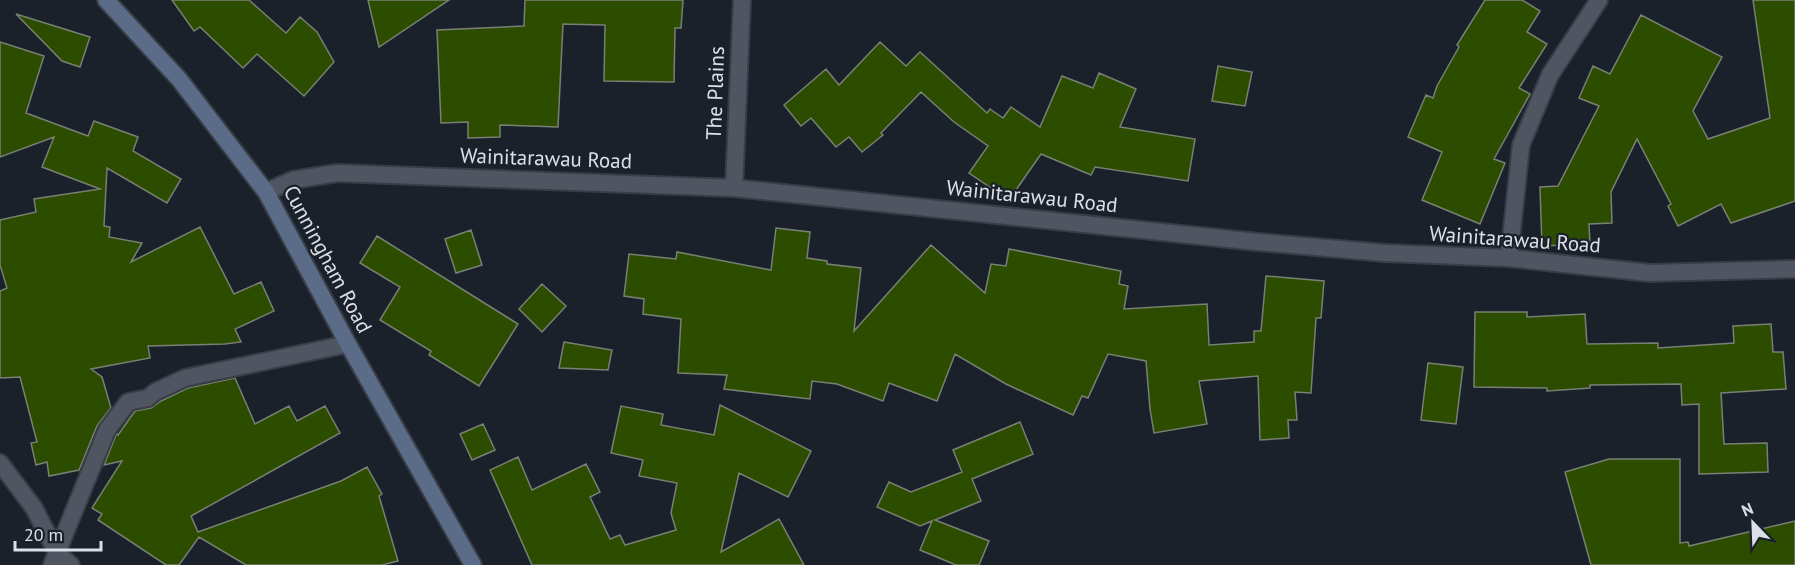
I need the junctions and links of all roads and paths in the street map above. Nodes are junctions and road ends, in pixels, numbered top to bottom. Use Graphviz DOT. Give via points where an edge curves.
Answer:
graph roads {
  1 [pos="106,0"];
  2 [pos="742,0"];
  3 [pos="1599,0"];
  4 [pos="734,188"];
  5 [pos="267,192"];
  6 [pos="1509,258"];
  7 [pos="1795,269"];
  8 [pos="348,344"];
  9 [pos="0,463"];
  10 [pos="55,559"];
  11 [pos="71,565"];
  12 [pos="473,565"];
  1 -- 5 [label="main road, Cunningham Road" via="179,79"];
  2 -- 4 [label="street, The Plains"];
  3 -- 6 [label="street" via="1550,75 1521,145"];
  4 -- 5 [label="street, Wainitarawau Road" via="336,173 293,180"];
  4 -- 6 [label="street, Wainitarawau Road" via="1362,251"];
  5 -- 8 [label="main road, Cunningham Road"];
  6 -- 7 [label="street, Wainitarawau Road" via="1650,273"];
  8 -- 10 [label="street" via="185,378 148,398 128,402 107,430"];
  8 -- 12 [label="main road, Cunningham Road"];
  9 -- 10 [label="street" via="34,508"];
  10 -- 11 [label="street"];
}
